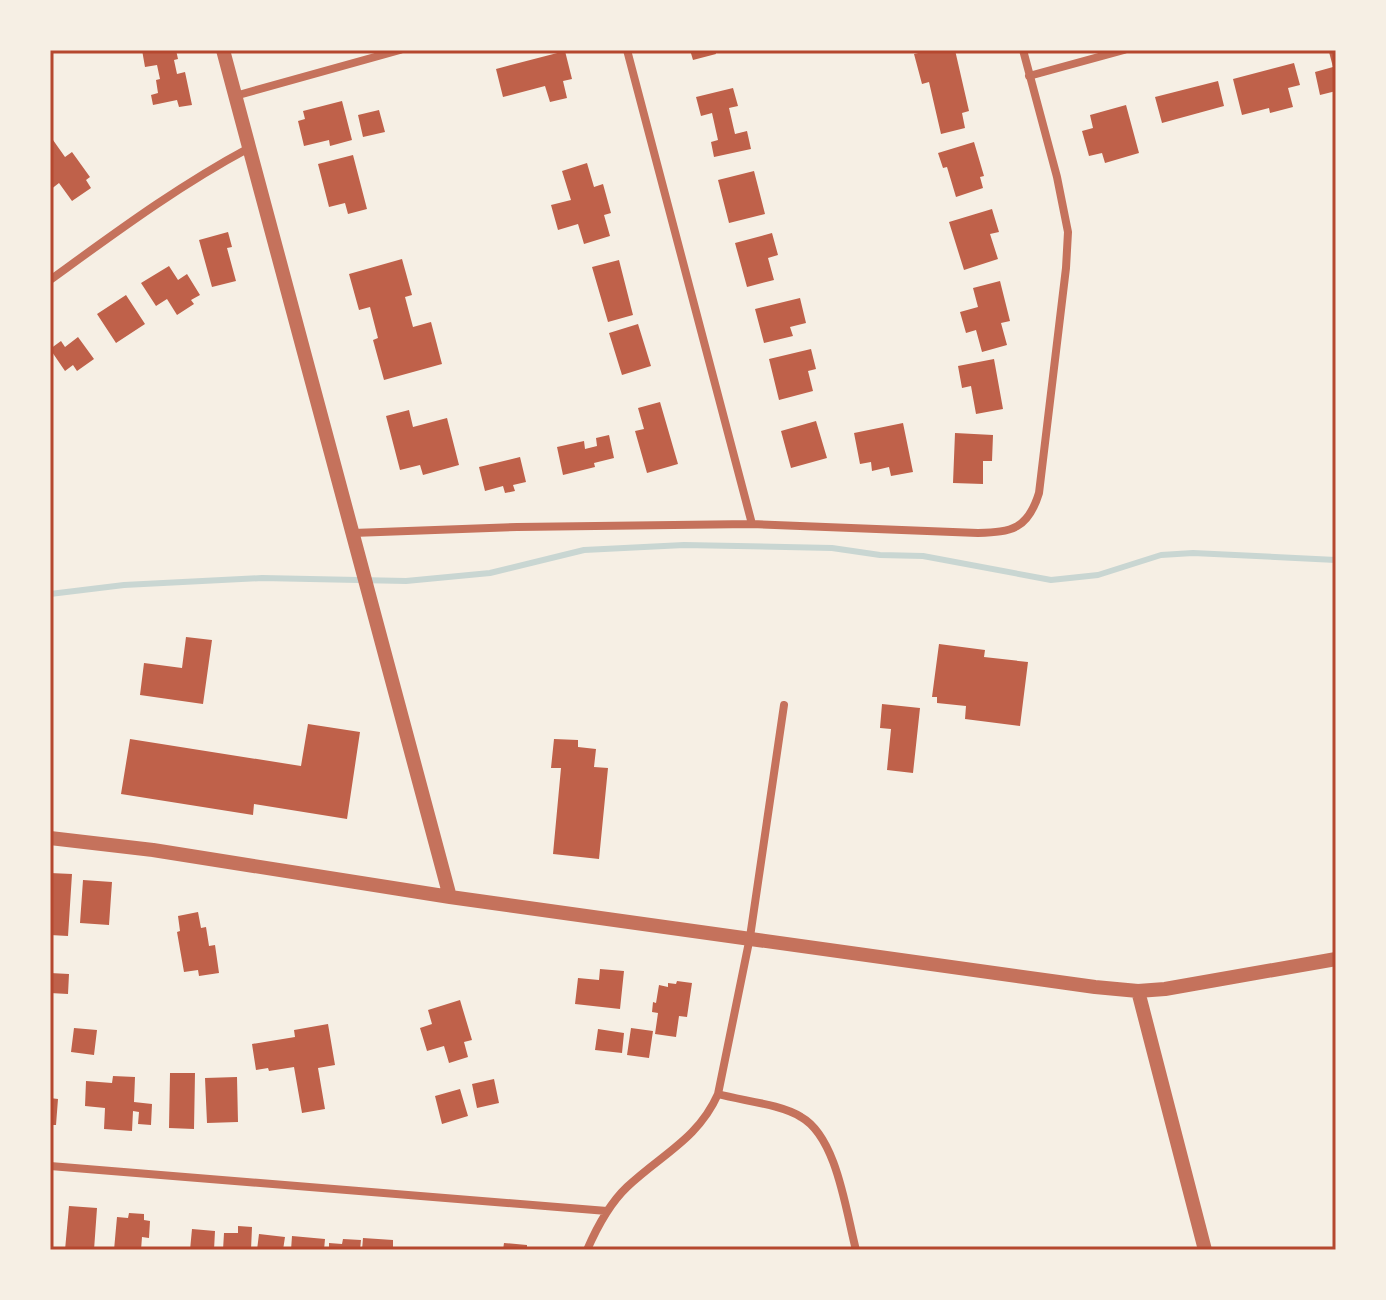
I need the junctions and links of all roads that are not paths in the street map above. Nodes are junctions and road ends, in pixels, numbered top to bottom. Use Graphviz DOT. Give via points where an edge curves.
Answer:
graph roads {
  1 [pos="223,50"];
  2 [pos="400,50"];
  3 [pos="627,50"];
  4 [pos="1023,50"];
  5 [pos="1124,50"];
  6 [pos="1029,76"];
  7 [pos="235,96"];
  8 [pos="249,148"];
  9 [pos="50,280"];
  10 [pos="752,524"];
  11 [pos="353,533"];
  12 [pos="784,705"];
  13 [pos="50,838"];
  14 [pos="450,897"];
  15 [pos="750,937"];
  16 [pos="1336,959"];
  17 [pos="1138,991"];
  18 [pos="718,1094"];
  19 [pos="50,1166"];
  20 [pos="607,1211"];
  21 [pos="587,1250"];
  22 [pos="856,1250"];
  23 [pos="1205,1250"];
  1 -- 7 [label="street"];
  2 -- 7 [label="street"];
  3 -- 10 [label="street"];
  4 -- 6 [label="street"];
  5 -- 6 [label="street"];
  6 -- 10 [label="street" via="1068,232 1034,509 1016,528 1003,532"];
  7 -- 8 [label="street"];
  8 -- 9 [label="street" via="188,182"];
  8 -- 11 [label="street"];
  10 -- 11 [label="street"];
  11 -- 14 [label="street"];
  12 -- 15 [label="street"];
  13 -- 14 [label="street"];
  14 -- 15 [label="street"];
  15 -- 17 [label="street"];
  15 -- 18 [label="street"];
  16 -- 17 [label="street"];
  17 -- 23 [label="street"];
  18 -- 20 [label="street" via="697,1130 625,1188"];
  18 -- 22 [label="street" via="800,1116 820,1133 833,1159"];
  19 -- 20 [label="street"];
  20 -- 21 [label="street"];
}
